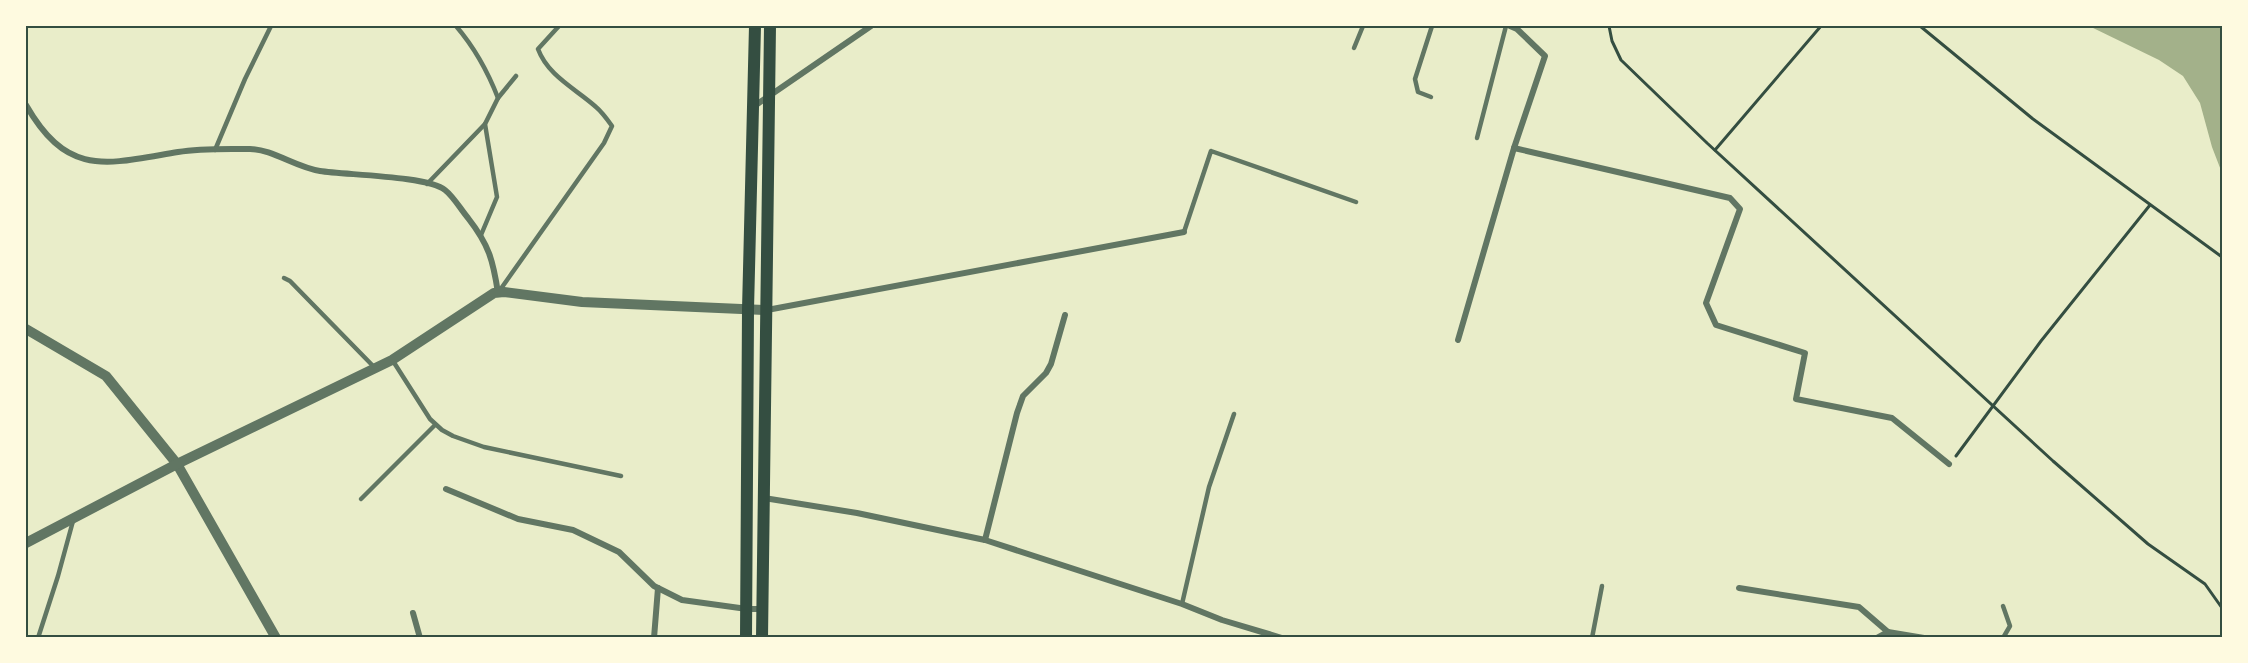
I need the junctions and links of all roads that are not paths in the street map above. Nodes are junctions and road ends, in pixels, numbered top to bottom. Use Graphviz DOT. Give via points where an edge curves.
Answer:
graph roads {
  1 [pos="271,26"];
  2 [pos="456,26"];
  3 [pos="559,26"];
  4 [pos="755,26"];
  5 [pos="770,26"];
  6 [pos="871,26"];
  7 [pos="1363,26"];
  8 [pos="1432,26"];
  9 [pos="1508,26"];
  10 [pos="1354,48"];
  11 [pos="516,76"];
  12 [pos="769,96"];
  13 [pos="1431,97"];
  14 [pos="498,98"];
  15 [pos="26,105"];
  16 [pos="753,107"];
  17 [pos="485,124"];
  18 [pos="1477,138"];
  19 [pos="1514,148"];
  20 [pos="215,150"];
  21 [pos="427,184"];
  22 [pos="1356,202"];
  23 [pos="1184,232"];
  24 [pos="482,235"];
  25 [pos="284,278"];
  26 [pos="501,292"];
  27 [pos="748,310"];
  28 [pos="766,310"];
  29 [pos="1065,315"];
  30 [pos="26,329"];
  31 [pos="1458,340"];
  32 [pos="392,360"];
  33 [pos="375,368"];
  34 [pos="1234,414"];
  35 [pos="435,425"];
  36 [pos="177,464"];
  37 [pos="1949,464"];
  38 [pos="621,476"];
  39 [pos="446,489"];
  40 [pos="764,497"];
  41 [pos="361,500"];
  42 [pos="74,519"];
  43 [pos="985,540"];
  44 [pos="26,543"];
  45 [pos="1602,586"];
  46 [pos="658,588"];
  47 [pos="1739,588"];
  48 [pos="1182,604"];
  49 [pos="2003,606"];
  50 [pos="747,609"];
  51 [pos="762,609"];
  52 [pos="413,613"];
  53 [pos="1887,632"];
  54 [pos="38,638"];
  55 [pos="276,638"];
  56 [pos="420,638"];
  57 [pos="654,638"];
  58 [pos="746,638"];
  59 [pos="762,638"];
  60 [pos="1282,638"];
  61 [pos="1592,638"];
  62 [pos="1877,638"];
  63 [pos="1924,638"];
  64 [pos="2003,638"];
  1 -- 20 [label="lane"];
  2 -- 14 [label="lane" via="490,77"];
  3 -- 26 [label="lane" via="538,50 542,61 598,108 612,126"];
  4 -- 16 [label="main road"];
  5 -- 12 [label="main road"];
  6 -- 12 [label="street"];
  7 -- 10 [label="lane"];
  8 -- 13 [label="lane" via="1415,79 1418,92"];
  9 -- 18 [label="lane"];
  9 -- 19 [label="street" via="1516,28 1545,56"];
  11 -- 14 [label="lane"];
  12 -- 16 [label="street"];
  12 -- 28 [label="main road"];
  14 -- 17 [label="lane"];
  15 -- 20 [label="street" via="38,127 59,148 81,159 102,163"];
  16 -- 27 [label="main road"];
  17 -- 21 [label="lane"];
  17 -- 24 [label="lane" via="497,197"];
  19 -- 31 [label="street"];
  19 -- 37 [label="street" via="1730,198 1740,209 1706,303 1716,325 1804,353 1796,399 1892,418"];
  20 -- 21 [label="street" via="254,149 317,171"];
  21 -- 24 [label="street" via="444,189"];
  22 -- 23 [label="lane" via="1211,151"];
  23 -- 28 [label="street"];
  24 -- 26 [label="street" via="494,261"];
  25 -- 33 [label="lane"];
  26 -- 27 [label="street" via="582,302"];
  26 -- 32 [label="street" via="486,297"];
  27 -- 28 [label="street"];
  27 -- 50 [label="main road"];
  28 -- 40 [label="main road"];
  29 -- 43 [label="street" via="1049,370 1023,396"];
  30 -- 36 [label="street" via="106,376"];
  32 -- 33 [label="street"];
  32 -- 35 [label="lane"];
  33 -- 36 [label="street"];
  34 -- 48 [label="lane" via="1209,487"];
  35 -- 38 [label="lane" via="465,442"];
  35 -- 41 [label="lane"];
  36 -- 42 [label="street"];
  36 -- 55 [label="street"];
  39 -- 46 [label="street" via="518,519 573,530 619,552"];
  40 -- 43 [label="street"];
  40 -- 51 [label="main road"];
  42 -- 44 [label="street"];
  42 -- 54 [label="lane"];
  43 -- 48 [label="street"];
  45 -- 61 [label="lane"];
  46 -- 50 [label="street" via="682,600"];
  46 -- 57 [label="street"];
  47 -- 53 [label="street" via="1859,607"];
  48 -- 60 [label="street"];
  49 -- 64 [label="lane" via="2010,626"];
  50 -- 51 [label="street"];
  50 -- 58 [label="main road"];
  51 -- 59 [label="main road"];
  52 -- 56 [label="street"];
  53 -- 62 [label="street"];
  53 -- 63 [label="street"];
}
